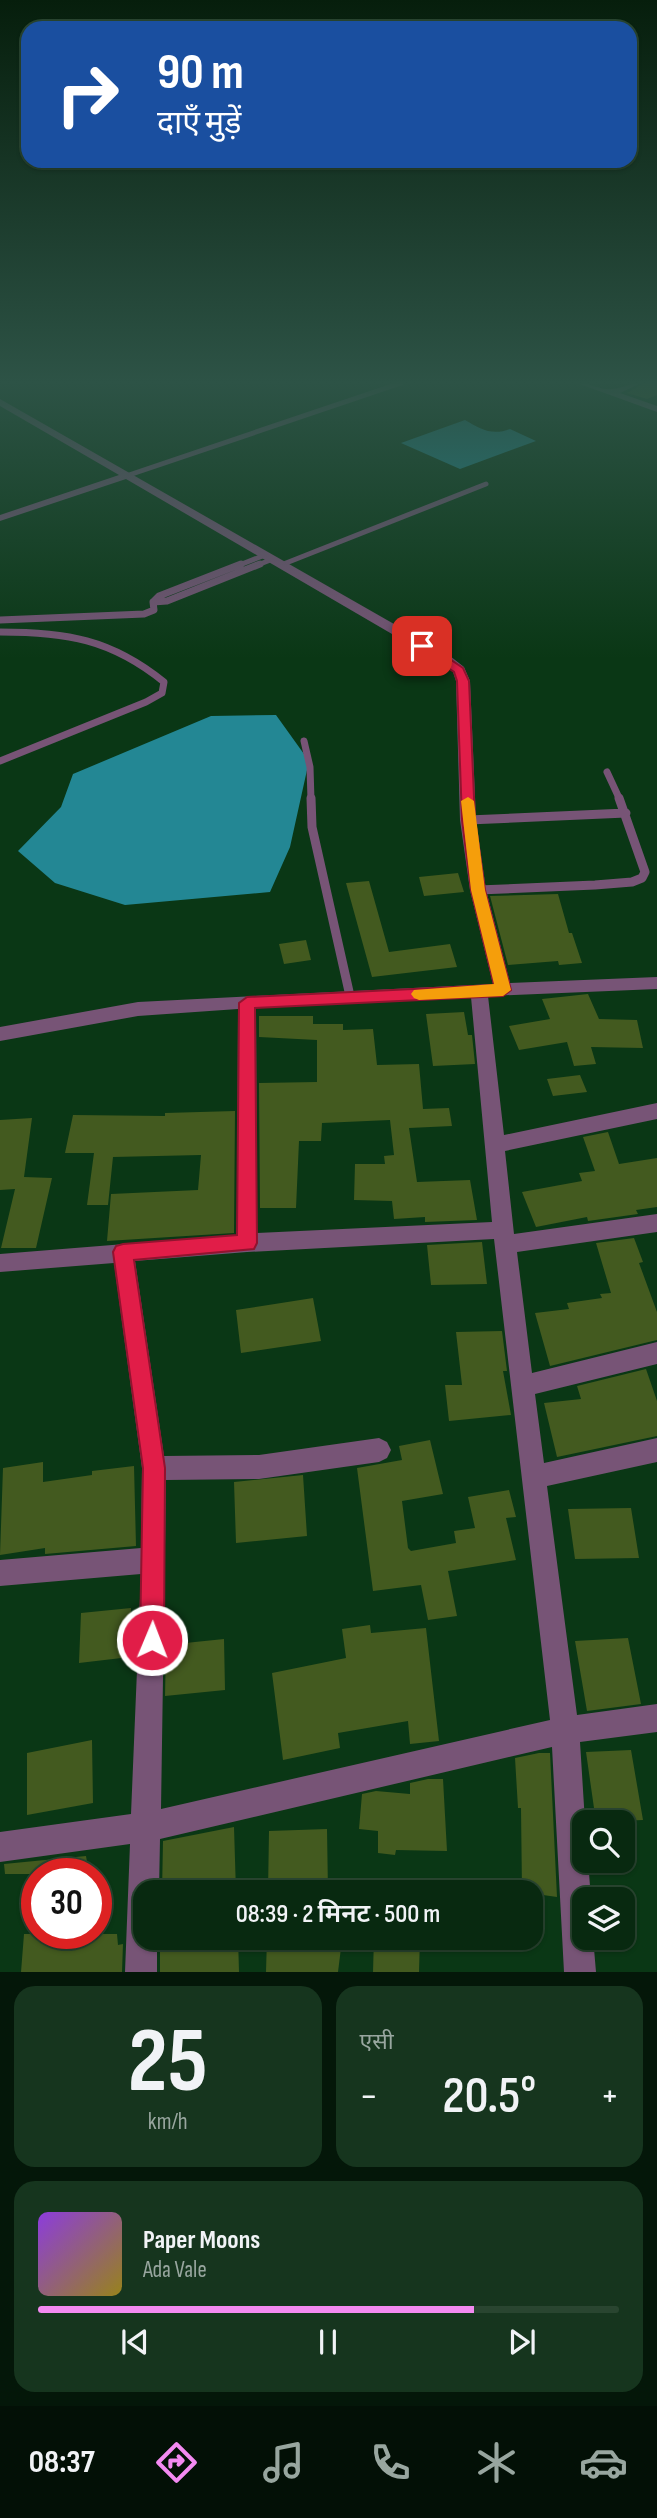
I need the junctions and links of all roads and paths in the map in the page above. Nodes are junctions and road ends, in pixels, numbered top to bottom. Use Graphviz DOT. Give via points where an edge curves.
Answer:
graph roads {
  1 [pos="130,475"];
  2 [pos="486,484"];
  3 [pos="3,518"];
  4 [pos="273,560"];
  5 [pos="0,620"];
  6 [pos="19,620"];
  7 [pos="0,632"];
  8 [pos="16,632"];
  9 [pos="304,741"];
  10 [pos="0,761"];
  11 [pos="607,772"];
  12 [pos="626,813"];
  13 [pos="468,820"];
  14 [pos="478,890"];
  15 [pos="657,983"];
  16 [pos="491,991"];
  17 [pos="349,996"];
  18 [pos="247,1003"];
  19 [pos="0,1034"];
  20 [pos="657,1111"];
  21 [pos="494,1145"];
  22 [pos="657,1223"];
  23 [pos="504,1238"];
  24 [pos="247,1243"];
  25 [pos="123,1252"];
  26 [pos="0,1263"];
  27 [pos="657,1353"];
  28 [pos="523,1386"];
  29 [pos="379,1450"];
  30 [pos="657,1450"];
  31 [pos="154,1468"];
  32 [pos="535,1477"];
  33 [pos="154,1560"];
  34 [pos="0,1573"];
  35 [pos="657,1718"];
  36 [pos="565,1730"];
  37 [pos="147,1827"];
  38 [pos="0,1847"];
  39 [pos="141,1972"];
  40 [pos="580,1972"];
  1 -- 3 [label="street"];
  1 -- 4 [label="street"];
  2 -- 4 [label="lane"];
  4 -- 6 [label="lane" via="167,601 153,602 155,610 144,614"];
  4 -- 13 [label="street" via="459,670"];
  5 -- 6 [label="lane"];
  6 -- 8 [label="lane"];
  7 -- 8 [label="lane"];
  8 -- 10 [label="lane" via="89,638 120,651 164,682 162,692 146,702"];
  9 -- 17 [label="lane" via="310,767 312,827"];
  11 -- 12 [label="lane"];
  12 -- 13 [label="lane"];
  12 -- 14 [label="lane" via="645,872 642,878 608,884"];
  13 -- 14 [label="street"];
  14 -- 16 [label="street"];
  15 -- 16 [label="street"];
  16 -- 17 [label="street"];
  16 -- 21 [label="street"];
  17 -- 18 [label="street"];
  18 -- 19 [label="street" via="138,1009"];
  18 -- 24 [label="street"];
  20 -- 21 [label="street"];
  21 -- 23 [label="street"];
  22 -- 23 [label="street"];
  23 -- 24 [label="street"];
  23 -- 28 [label="street"];
  24 -- 25 [label="street"];
  25 -- 26 [label="street"];
  25 -- 31 [label="street"];
  27 -- 28 [label="street"];
  28 -- 32 [label="street"];
  29 -- 31 [label="street" via="259,1467"];
  30 -- 32 [label="street"];
  31 -- 33 [label="street"];
  32 -- 36 [label="street"];
  33 -- 34 [label="street"];
  33 -- 37 [label="street"];
  35 -- 36 [label="street"];
  36 -- 37 [label="street"];
  36 -- 40 [label="street"];
  37 -- 38 [label="street"];
  37 -- 39 [label="street"];
}
